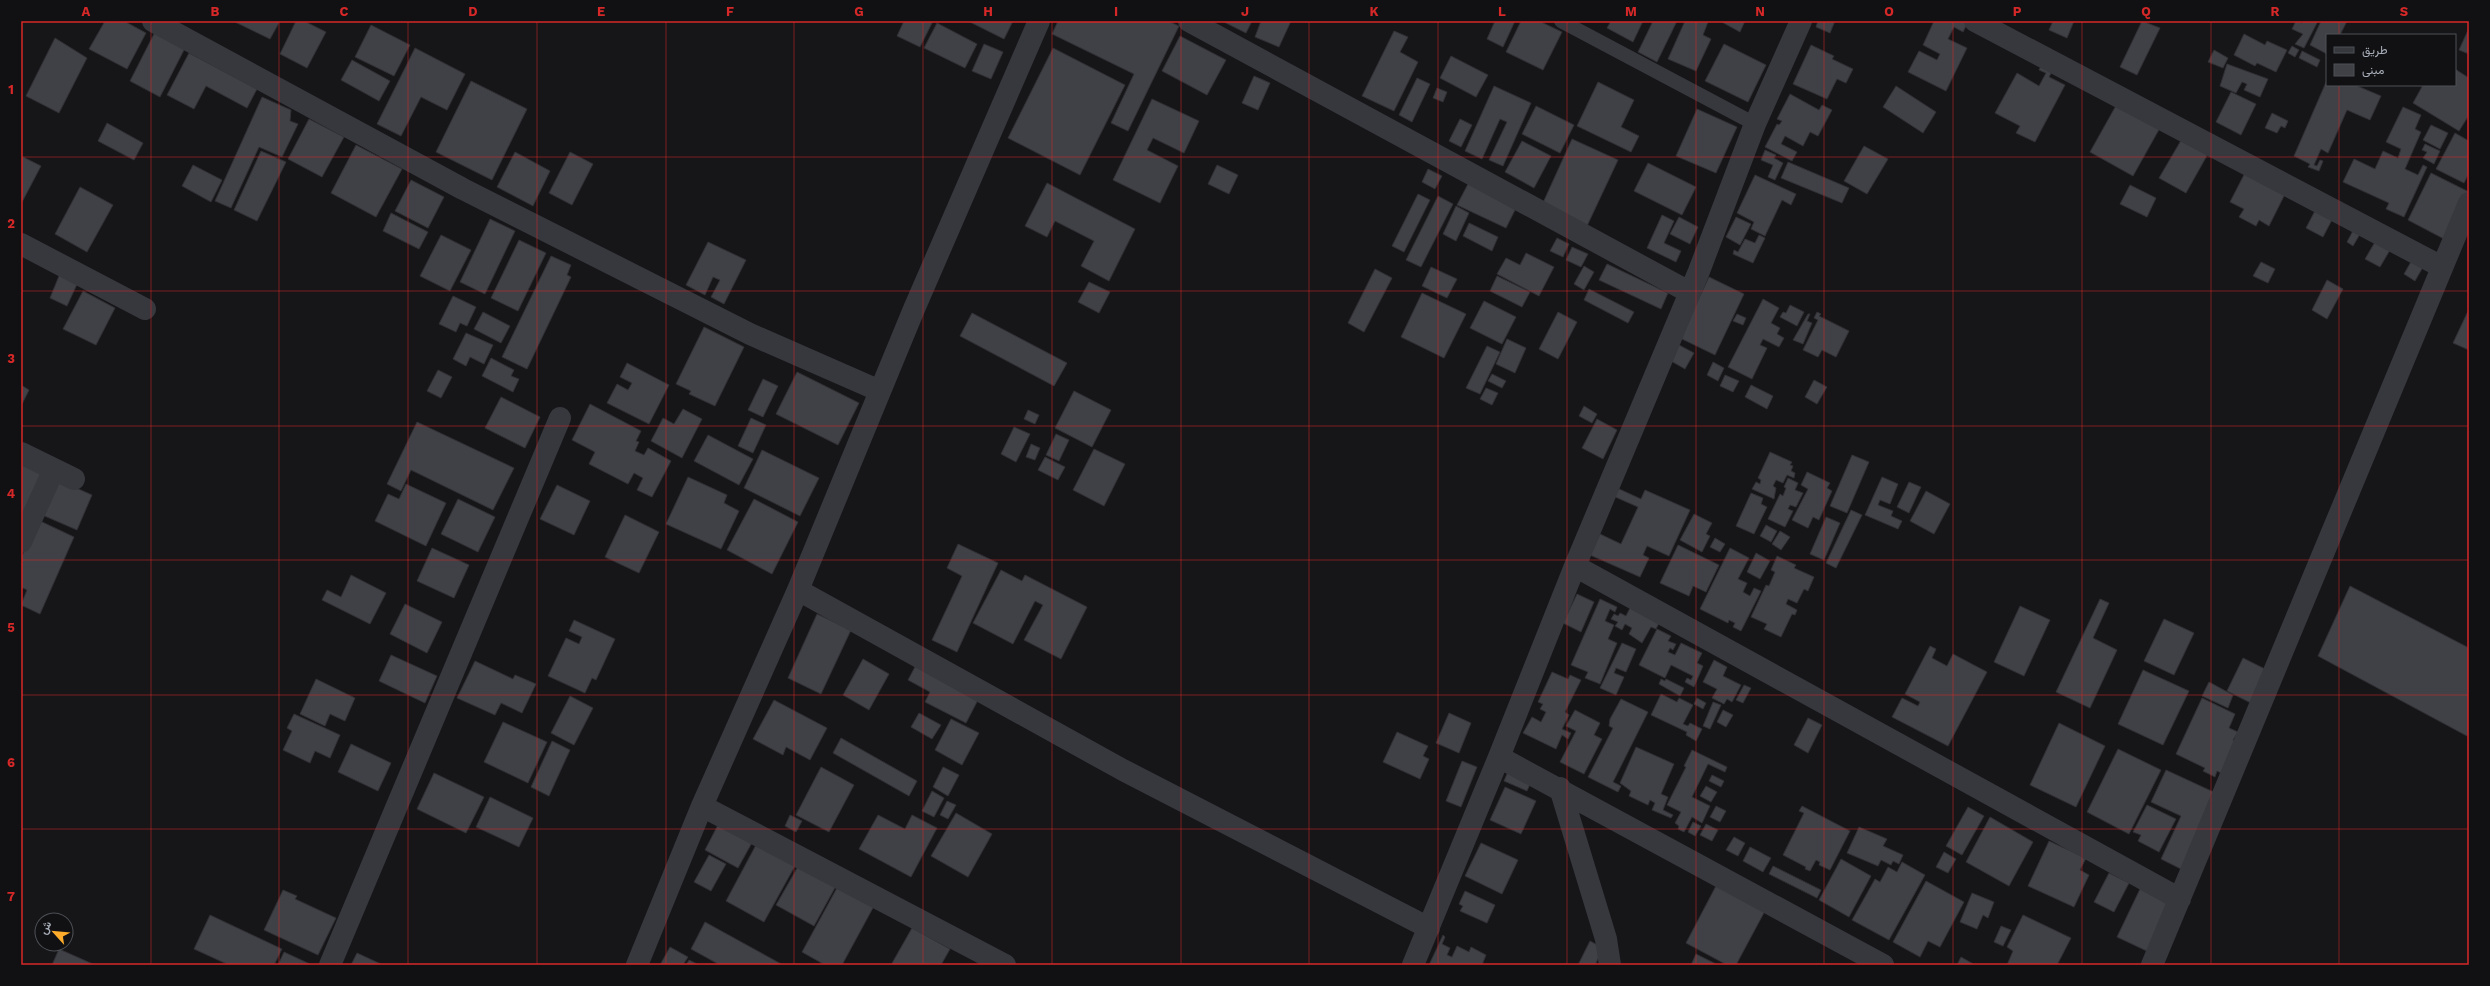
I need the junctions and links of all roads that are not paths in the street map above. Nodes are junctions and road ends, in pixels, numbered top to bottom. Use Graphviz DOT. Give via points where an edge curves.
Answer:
graph roads {
  1 [pos="153,21"];
  2 [pos="1039,21"];
  3 [pos="1188,21"];
  4 [pos="1562,21"];
  5 [pos="1801,21"];
  6 [pos="1975,21"];
  7 [pos="1755,124"];
  8 [pos="2469,203"];
  9 [pos="21,244"];
  10 [pos="2442,267"];
  11 [pos="1689,292"];
  12 [pos="145,310"];
  13 [pos="880,391"];
  14 [pos="560,418"];
  15 [pos="21,453"];
  16 [pos="54,469"];
  17 [pos="74,479"];
  18 [pos="21,542"];
  19 [pos="1575,566"];
  20 [pos="798,590"];
  21 [pos="1500,757"];
  22 [pos="1560,788"];
  23 [pos="702,806"];
  24 [pos="2180,899"];
  25 [pos="1429,928"];
  26 [pos="330,965"];
  27 [pos="637,965"];
  28 [pos="1005,965"];
  29 [pos="1413,965"];
  30 [pos="1610,965"];
  31 [pos="1883,965"];
  32 [pos="2152,965"];
  1 -- 13 [label="street" via="463,189 750,334"];
  2 -- 13 [label="street"];
  3 -- 11 [label="street"];
  4 -- 7 [label="lane"];
  5 -- 7 [label="street"];
  6 -- 10 [label="street"];
  7 -- 11 [label="street"];
  8 -- 10 [label="street"];
  9 -- 12 [label="street"];
  10 -- 24 [label="street"];
  11 -- 19 [label="street"];
  13 -- 20 [label="street"];
  14 -- 26 [label="street"];
  15 -- 16 [label="street"];
  16 -- 17 [label="street"];
  16 -- 18 [label="street"];
  19 -- 21 [label="street"];
  19 -- 24 [label="street"];
  20 -- 23 [label="street"];
  20 -- 25 [label="street" via="1123,770"];
  21 -- 22 [label="street"];
  21 -- 25 [label="street"];
  22 -- 30 [label="street" via="1606,939"];
  22 -- 31 [label="street"];
  23 -- 27 [label="street"];
  23 -- 28 [label="street"];
  24 -- 32 [label="street"];
  25 -- 29 [label="street"];
}
